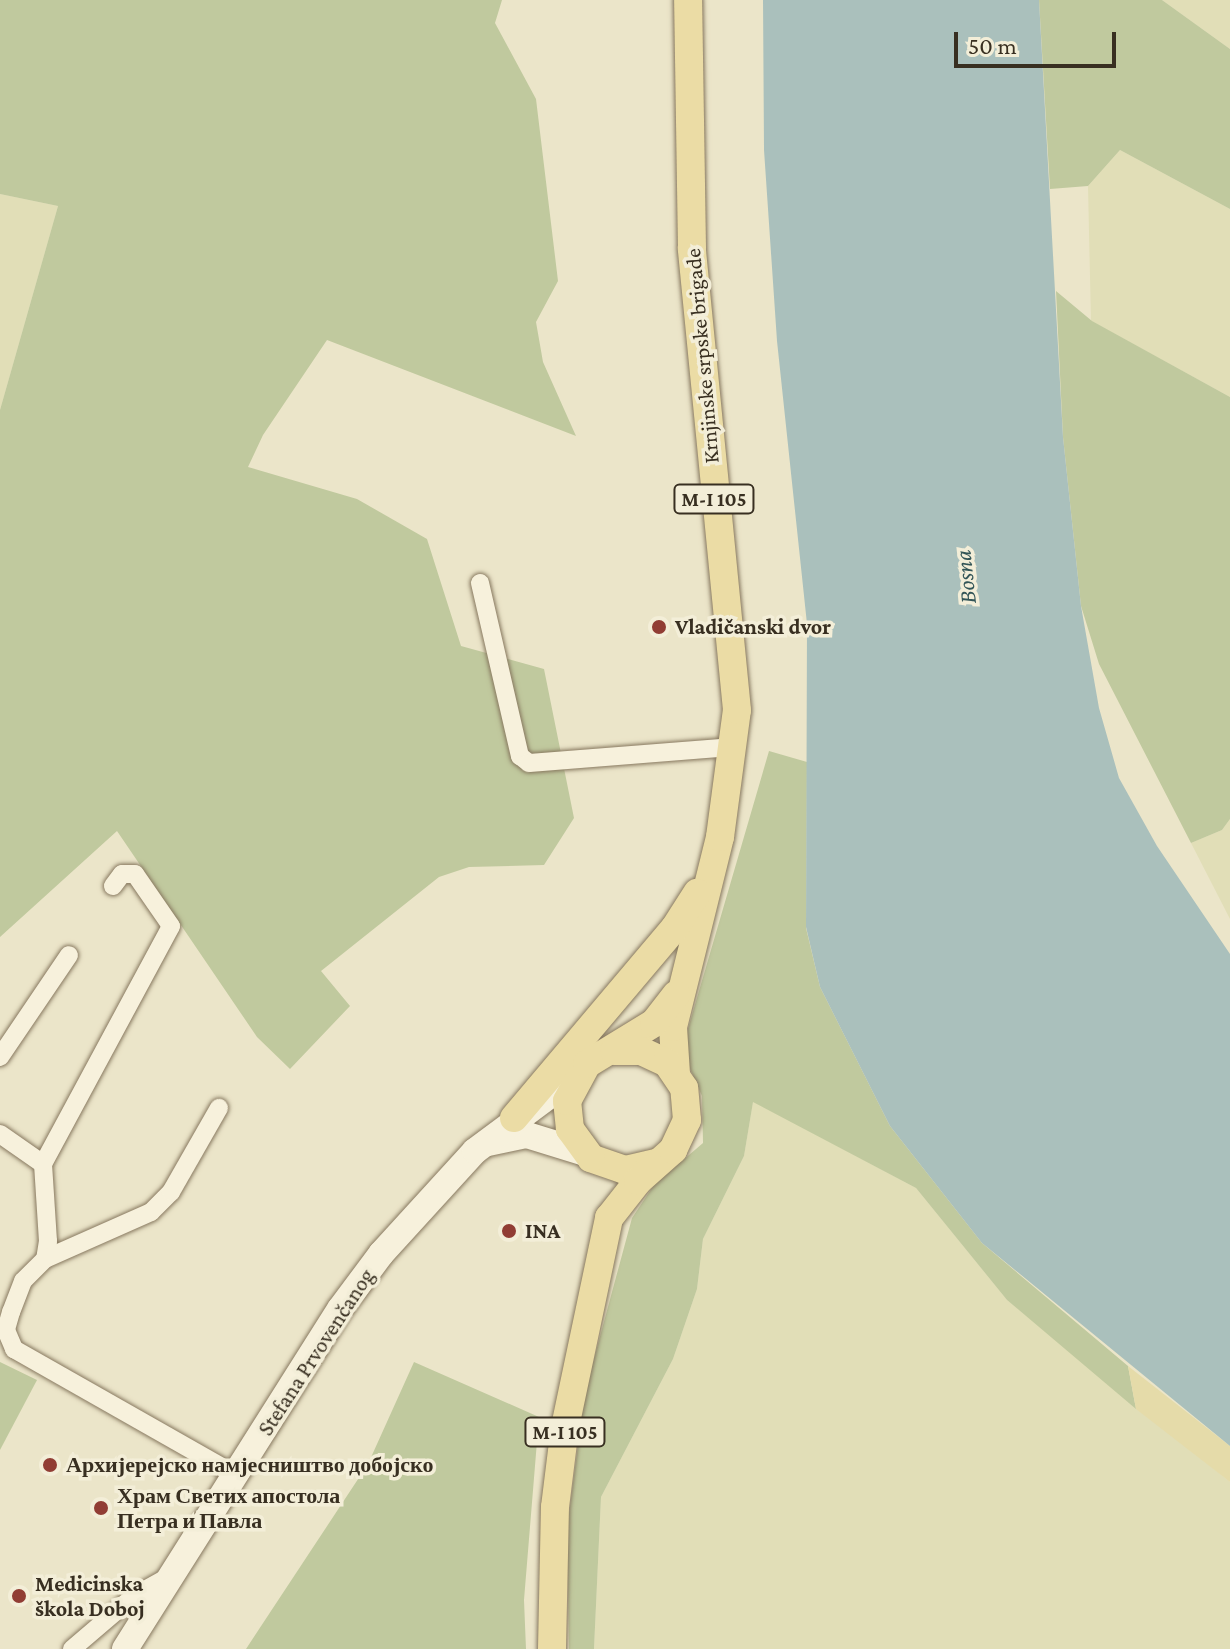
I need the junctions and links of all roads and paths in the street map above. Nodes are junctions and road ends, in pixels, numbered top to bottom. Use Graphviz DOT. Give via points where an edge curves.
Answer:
graph roads {
  1 [pos="688,0"];
  2 [pos="480,583"];
  3 [pos="734,747"];
  4 [pos="710,872"];
  5 [pos="113,886"];
  6 [pos="69,955"];
  7 [pos="679,991"];
  8 [pos="614,1051"];
  9 [pos="0,1057"];
  10 [pos="676,1074"];
  11 [pos="577,1075"];
  12 [pos="219,1108"];
  13 [pos="514,1118"];
  14 [pos="0,1134"];
  15 [pos="475,1151"];
  16 [pos="588,1155"];
  17 [pos="660,1161"];
  18 [pos="43,1164"];
  19 [pos="609,1218"];
  20 [pos="45,1259"];
  21 [pos="236,1475"];
  22 [pos="174,1574"];
  23 [pos="72,1649"];
  24 [pos="125,1649"];
  25 [pos="552,1649"];
  1 -- 3 [label="main road, Krnjinske srpske brigade / M-I 105" via="692,248 702,391 734,674"];
  2 -- 3 [label="street" via="520,756 529,763"];
  3 -- 4 [label="main road, Krnjinske srpske brigade / M-I 105"];
  4 -- 7 [label="main road, Krnjinske srpske brigade / M-I 105"];
  4 -- 13 [label="main road" via="674,929"];
  5 -- 18 [label="street" via="122,874 135,874 171,926"];
  6 -- 9 [label="street"];
  7 -- 8 [label="main road, M-I 105" via="654,1023"];
  7 -- 10 [label="main road, M-I 105" via="673,1027"];
  8 -- 10 [label="main road" via="655,1056"];
  8 -- 11 [label="main road, M-I 105"];
  10 -- 17 [label="main road, M-I 105" via="688,1104 687,1120 682,1136"];
  11 -- 13 [label="street, Stefana Prvovenčanog"];
  11 -- 16 [label="main road, M-I 105" via="567,1115"];
  12 -- 20 [label="street" via="171,1192 151,1212"];
  13 -- 15 [label="street, Stefana Prvovenčanog"];
  14 -- 18 [label="street"];
  15 -- 16 [label="street" via="510,1136 527,1135"];
  15 -- 21 [label="street, Stefana Prvovenčanog" via="403,1228 340,1309"];
  16 -- 17 [label="main road" via="625,1170"];
  16 -- 19 [label="main road, M-I 105"];
  17 -- 19 [label="main road, M-I 105"];
  18 -- 20 [label="street"];
  19 -- 25 [label="main road, M-I 105" via="565,1427 555,1507"];
  20 -- 21 [label="street" via="23,1281 11,1312 6,1330 14,1349"];
  21 -- 22 [label="street, Stefana Prvovenčanog"];
  22 -- 23 [label="street" via="134,1596"];
  22 -- 24 [label="street, Stefana Prvovenčanog"];
}
